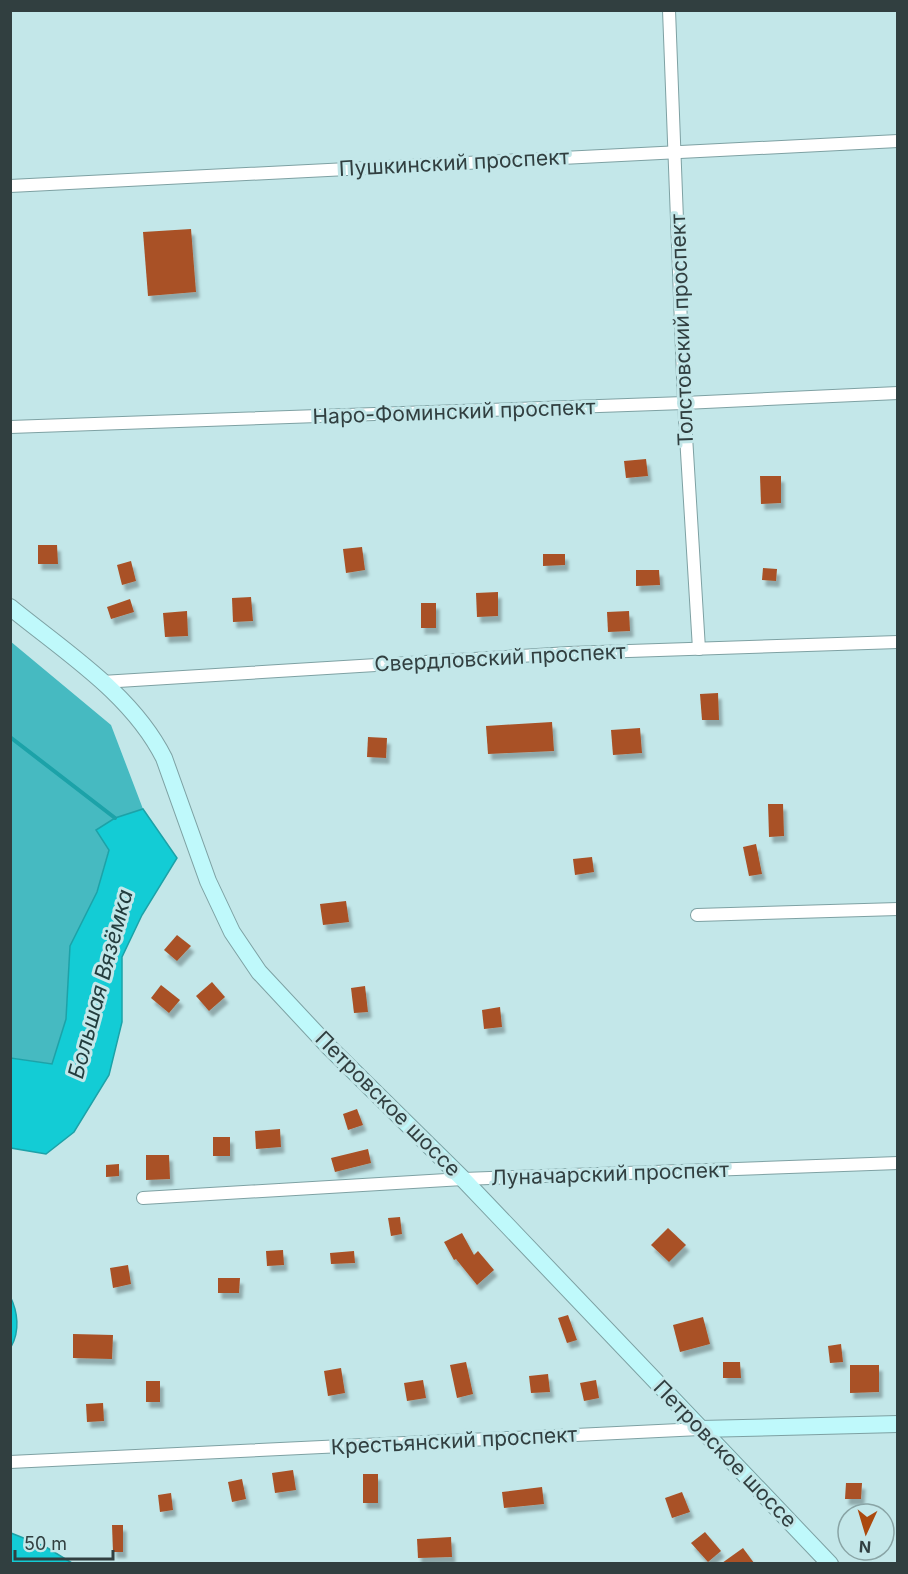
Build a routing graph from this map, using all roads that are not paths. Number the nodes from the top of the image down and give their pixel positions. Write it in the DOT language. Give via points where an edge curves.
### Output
graph roads {
  1 [pos="669,10"];
  2 [pos="897,141"];
  3 [pos="675,152"];
  4 [pos="10,186"];
  5 [pos="897,393"];
  6 [pos="684,403"];
  7 [pos="10,427"];
  8 [pos="10,607"];
  9 [pos="897,642"];
  10 [pos="699,649"];
  11 [pos="102,682"];
  12 [pos="897,909"];
  13 [pos="697,915"];
  14 [pos="897,1163"];
  15 [pos="463,1179"];
  16 [pos="143,1198"];
  17 [pos="897,1424"];
  18 [pos="700,1429"];
  19 [pos="10,1462"];
  20 [pos="830,1563"];
  1 -- 3 [label="street, Толстовский проспект"];
  2 -- 3 [label="street, Пушкинский проспект"];
  3 -- 4 [label="street, Пушкинский проспект"];
  3 -- 6 [label="street, Толстовский проспект"];
  5 -- 6 [label="street, Наро-Фоминский проспект"];
  6 -- 7 [label="street, Наро-Фоминский проспект"];
  6 -- 10 [label="street, Толстовский проспект"];
  8 -- 11 [label="street, Петровское шоссе"];
  9 -- 10 [label="street, Свердловский проспект"];
  10 -- 11 [label="street, Свердловский проспект" via="569,653"];
  11 -- 15 [label="street, Петровское шоссе" via="127,705 157,743 208,881 232,932 259,972"];
  12 -- 13 [label="street"];
  14 -- 15 [label="street, Луначарский проспект"];
  15 -- 16 [label="street, Луначарский проспект"];
  15 -- 18 [label="street, Петровское шоссе"];
  17 -- 18 [label="street, Крестьянский проспект"];
  18 -- 19 [label="street, Крестьянский проспект"];
  18 -- 20 [label="street, Петровское шоссе"];
}
